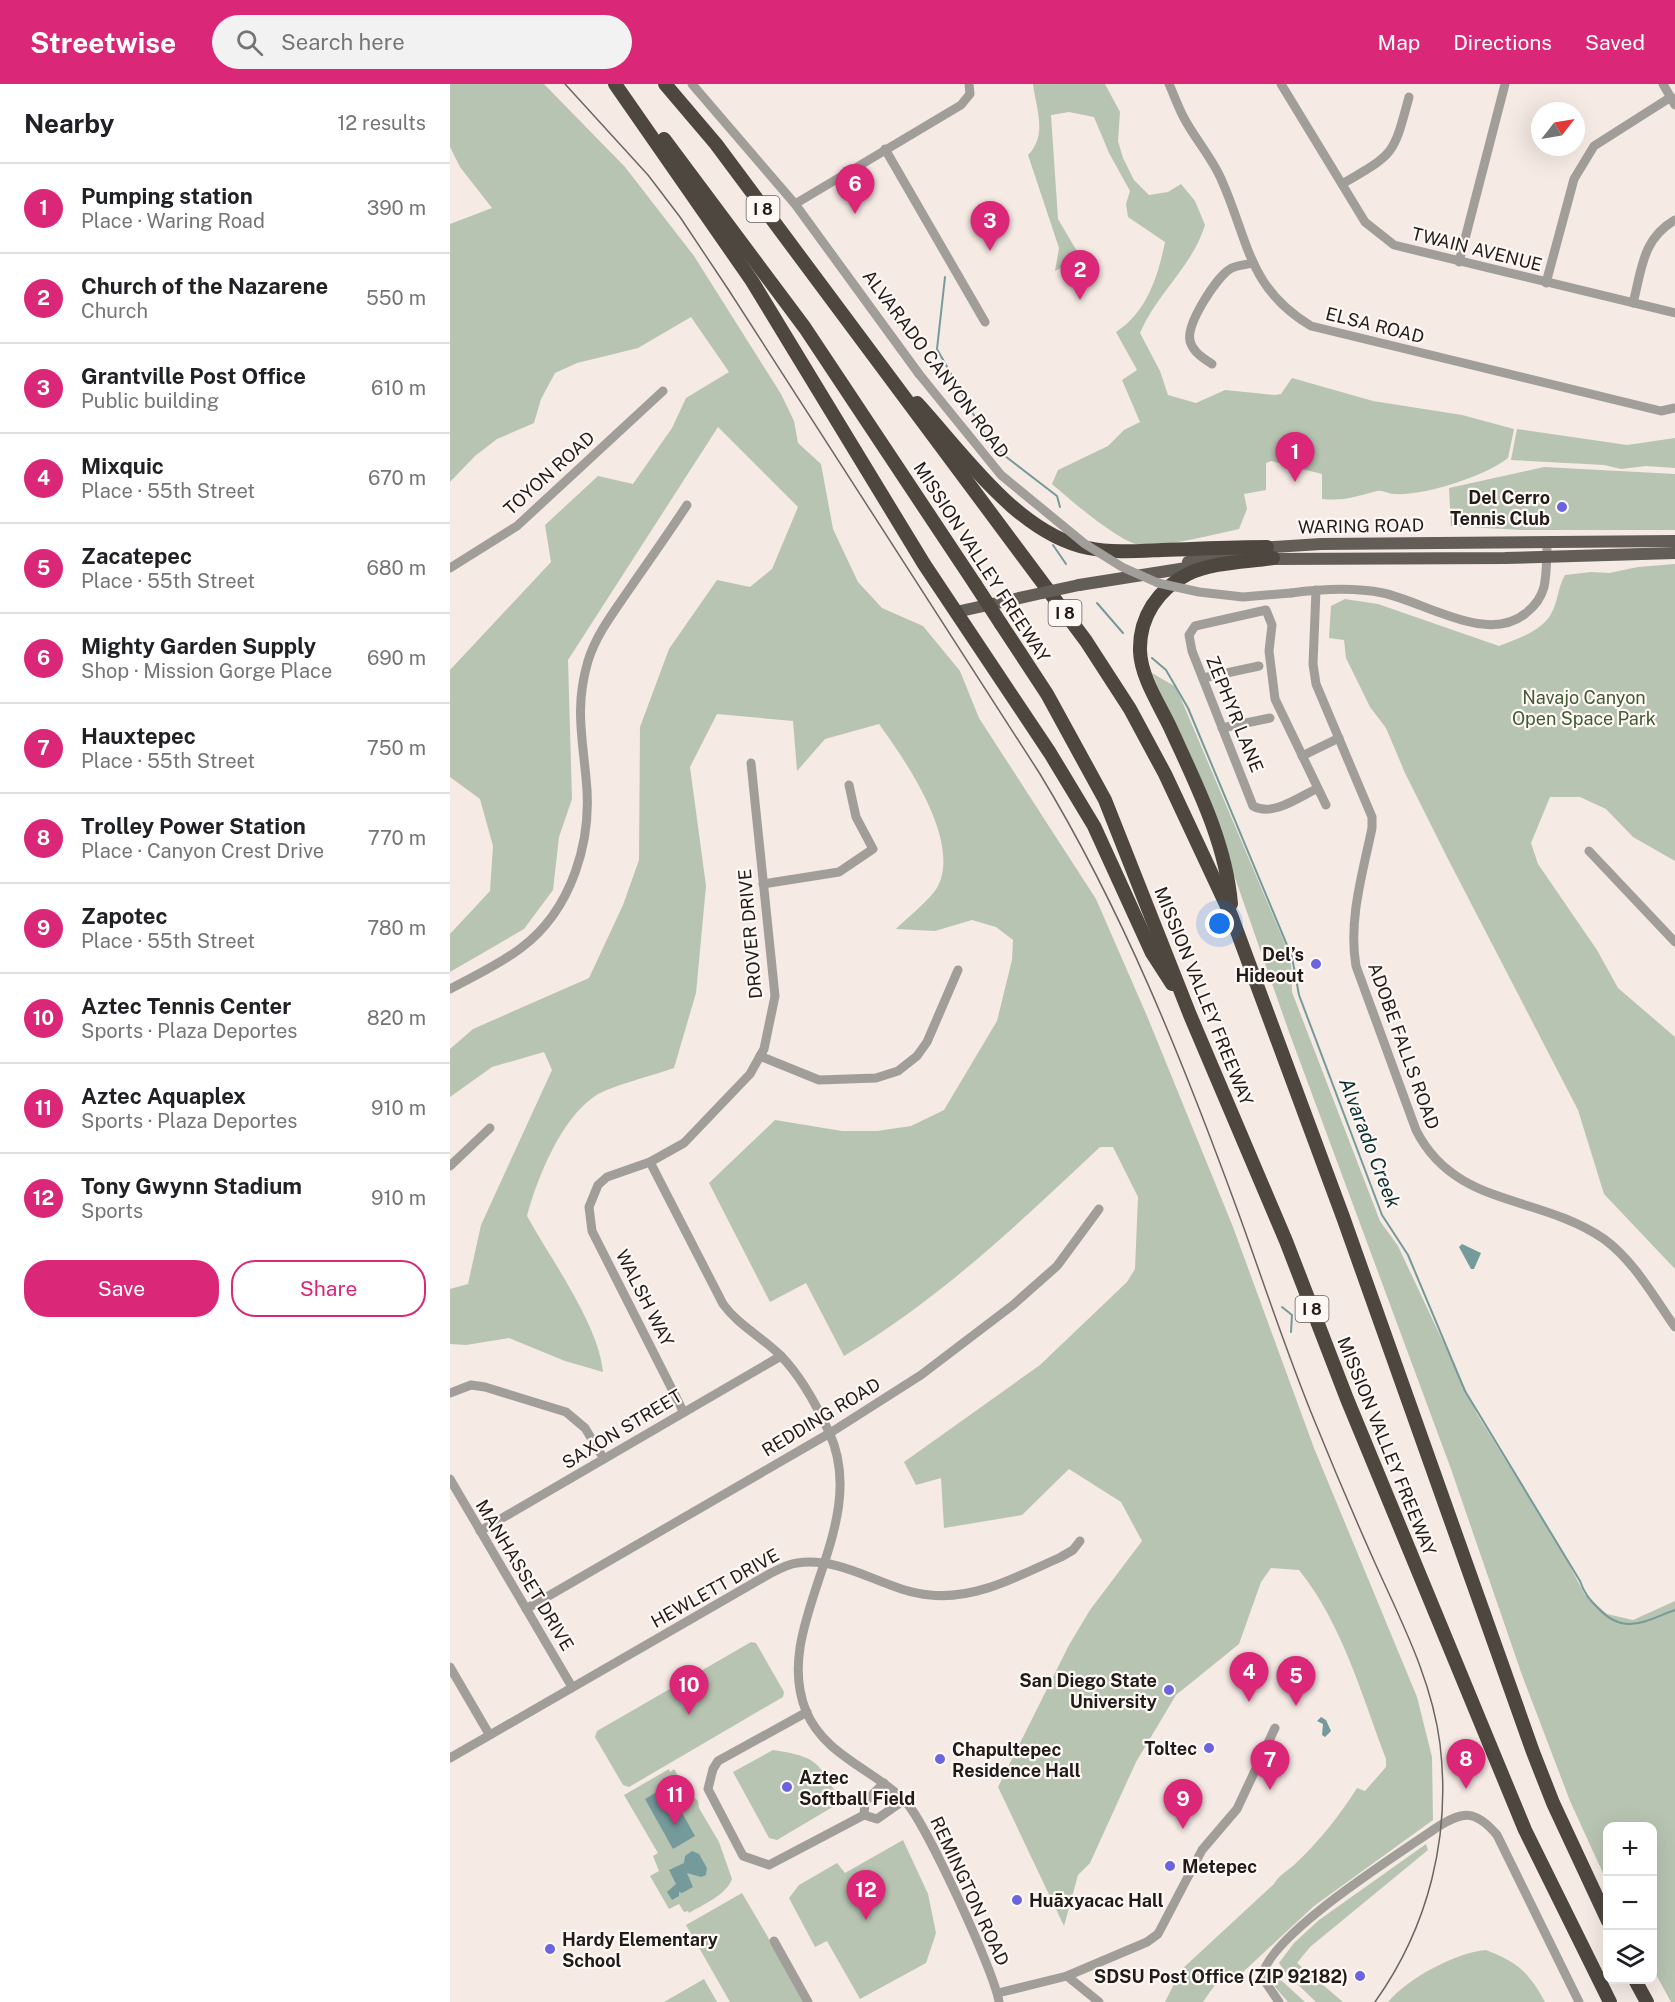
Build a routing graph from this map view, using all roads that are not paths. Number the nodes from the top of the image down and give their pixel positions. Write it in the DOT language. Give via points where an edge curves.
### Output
graph roads {
  1 [pos="617,84"];
  2 [pos="665,84"];
  3 [pos="692,84"];
  4 [pos="969,84"];
  5 [pos="1169,84"];
  6 [pos="1281,84"];
  7 [pos="1505,84"];
  8 [pos="1663,84"];
  9 [pos="1409,97"];
  10 [pos="1673,101"];
  11 [pos="885,149"];
  12 [pos="1342,184"];
  13 [pos="795,204"];
  14 [pos="1675,220"];
  15 [pos="1459,262"];
  16 [pos="1253,263"];
  17 [pos="1546,283"];
  18 [pos="1633,303"];
  19 [pos="1675,313"];
  20 [pos="985,322"];
  21 [pos="856,337"];
  22 [pos="1212,364"];
  23 [pos="663,391"];
  24 [pos="1675,408"];
  25 [pos="687,505"];
  26 [pos="1547,541"];
  27 [pos="1675,541"];
  28 [pos="1270,552"];
  29 [pos="1675,553"];
  30 [pos="1546,555"];
  31 [pos="450,568"];
  32 [pos="1316,590"];
  33 [pos="956,612"];
  34 [pos="1259,666"];
  35 [pos="1203,678"];
  36 [pos="1270,718"];
  37 [pos="1222,728"];
  38 [pos="1339,738"];
  39 [pos="1302,756"];
  40 [pos="751,763"];
  41 [pos="849,785"];
  42 [pos="1318,788"];
  43 [pos="1326,805"];
  44 [pos="1589,851"];
  45 [pos="763,884"];
  46 [pos="1232,915"];
  47 [pos="1675,942"];
  48 [pos="958,970"];
  49 [pos="450,989"];
  50 [pos="1190,1015"];
  51 [pos="760,1056"];
  52 [pos="490,1128"];
  53 [pos="650,1162"];
  54 [pos="450,1166"];
  55 [pos="591,1196"];
  56 [pos="1099,1209"];
  57 [pos="1675,1328"];
  58 [pos="781,1356"];
  59 [pos="450,1393"];
  60 [pos="683,1411"];
  61 [pos="830,1433"];
  62 [pos="604,1459"];
  63 [pos="450,1479"];
  64 [pos="480,1531"];
  65 [pos="1080,1541"];
  66 [pos="825,1562"];
  67 [pos="526,1609"];
  68 [pos="450,1667"];
  69 [pos="572,1687"];
  70 [pos="807,1712"];
  71 [pos="1275,1728"];
  72 [pos="489,1734"];
  73 [pos="450,1758"];
  74 [pos="884,1783"];
  75 [pos="904,1800"];
  76 [pos="864,1815"];
  77 [pos="1603,1910"];
  78 [pos="774,1941"];
  79 [pos="1067,1976"];
  80 [pos="1637,1984"];
  81 [pos="998,1998"];
  82 [pos="808,2002"];
  83 [pos="1099,2002"];
  84 [pos="1279,2002"];
  85 [pos="1579,2002"];
  86 [pos="1610,2002"];
  87 [pos="1647,2002"];
  1 -- 33 [label="highway" via="752,281"];
  1 -- 50 [label="highway, MISSION VALLEY FREEWAY / I 8, bridge" via="654,125 805,328 1047,694 1105,800"];
  2 -- 21 [label="highway, MISSION VALLEY FREEWAY / I 8" via="716,144"];
  3 -- 13 [label="street, ALVARADO CANYON ROAD"];
  4 -- 11 [label="street" via="969,94 961,105"];
  5 -- 16 [label="street, ELSA ROAD" via="1184,118 1222,179"];
  6 -- 12 [label="street, TWAIN AVENUE"];
  7 -- 15 [label="street"];
  8 -- 10 [label="street"];
  9 -- 12 [label="street" via="1396,144 1385,158"];
  10 -- 17 [label="street" via="1594,146 1574,178"];
  11 -- 13 [label="street"];
  11 -- 20 [label="street"];
  12 -- 15 [label="street, TWAIN AVENUE" via="1365,222 1394,245"];
  13 -- 32 [label="street, ALVARADO CANYON ROAD, bridge" via="919,374 1001,475 1085,544 1158,583 1199,592 1243,597"];
  14 -- 18 [label="street" via="1650,242"];
  15 -- 17 [label="street, TWAIN AVENUE"];
  16 -- 22 [label="street" via="1232,268 1220,277 1191,324 1190,340 1195,352"];
  16 -- 24 [label="street, ELSA ROAD" via="1275,299 1311,326 1661,411"];
  17 -- 18 [label="street, TWAIN AVENUE"];
  18 -- 19 [label="street, TWAIN AVENUE"];
  21 -- 28 [label="highway" via="1004,499 1027,520 1056,537 1088,548 1130,552"];
  21 -- 46 [label="highway, MISSION VALLEY FREEWAY / I 8" via="1092,651 1130,709"];
  23 -- 31 [label="street, TOYON ROAD" via="517,526"];
  25 -- 49 [label="street" via="602,630 588,661 580,710 588,794 585,834 568,891 550,920 522,947"];
  26 -- 27 [label="main road, WARING ROAD"];
  26 -- 28 [label="main road, WARING ROAD"];
  26 -- 30 [label="street"];
  28 -- 30 [label="main road, WARING ROAD" via="1505,558"];
  28 -- 33 [label="main road, WARING ROAD, bridge" via="1079,585"];
  28 -- 46 [label="highway" via="1190,573 1175,581 1149,609 1140,642 1144,670 1181,751 1228,872"];
  29 -- 30 [label="main road, WARING ROAD"];
  30 -- 32 [label="street" via="1543,589 1535,606 1518,620 1500,626 1480,625 1384,593"];
  32 -- 38 [label="street, ADOBE FALLS ROAD" via="1314,675"];
  33 -- 50 [label="highway" via="1094,826 1152,953"];
  34 -- 35 [label="street"];
  35 -- 37 [label="street, ZEPHYR LANE"];
  35 -- 39 [label="street, ZEPHYR LANE" via="1189,635 1195,626 1266,610 1272,625 1269,651 1275,699"];
  36 -- 37 [label="street"];
  37 -- 42 [label="street, ZEPHYR LANE" via="1253,806 1262,811 1273,810"];
  38 -- 39 [label="street"];
  38 -- 57 [label="street, ADOBE FALLS ROAD" via="1372,817 1356,902 1356,966 1425,1146 1458,1179 1561,1217 1606,1241 1628,1261"];
  39 -- 42 [label="street"];
  40 -- 45 [label="street, DROVER DRIVE"];
  41 -- 45 [label="street" via="856,817 873,849 839,872"];
  42 -- 43 [label="street"];
  44 -- 47 [label="street"];
  45 -- 51 [label="street, DROVER DRIVE" via="775,996"];
  46 -- 77 [label="highway, MISSION VALLEY FREEWAY / I 8" via="1533,1752"];
  48 -- 51 [label="street" via="927,1042 898,1071 876,1078 819,1080"];
  50 -- 86 [label="highway, MISSION VALLEY FREEWAY / I 8" via="1525,1830"];
  51 -- 53 [label="street, DROVER DRIVE" via="750,1074 696,1133"];
  52 -- 54 [label="street"];
  53 -- 55 [label="street, DROVER DRIVE" via="607,1177"];
  53 -- 58 [label="street, REMINGTON ROAD" via="723,1304"];
  55 -- 60 [label="street, WALSH WAY" via="592,1231"];
  56 -- 61 [label="street, REDDING ROAD" via="1057,1266 1013,1305 921,1375"];
  58 -- 60 [label="street, SAXON STREET"];
  58 -- 61 [label="street, REMINGTON ROAD"];
  59 -- 62 [label="street" via="471,1385 484,1387 566,1412 585,1428"];
  60 -- 62 [label="street, SAXON STREET"];
  61 -- 66 [label="street, REMINGTON ROAD" via="839,1493"];
  61 -- 67 [label="street, REDDING ROAD"];
  62 -- 64 [label="street, SAXON STREET"];
  63 -- 64 [label="street, MANHASSET DRIVE"];
  64 -- 67 [label="street, MANHASSET DRIVE"];
  65 -- 66 [label="street, HEWLETT DRIVE" via="1073,1551 1061,1557 985,1590 954,1596 904,1591"];
  66 -- 69 [label="street, HEWLETT DRIVE" via="796,1563 771,1573"];
  66 -- 70 [label="street, REMINGTON ROAD" via="797,1669"];
  67 -- 69 [label="street, MANHASSET DRIVE"];
  68 -- 72 [label="street"];
  69 -- 72 [label="street, HEWLETT DRIVE"];
  70 -- 74 [label="street, REMINGTON ROAD" via="813,1726 835,1750"];
  70 -- 76 [label="street" via="718,1761 712,1769 708,1789 743,1856 769,1865"];
  71 -- 79 [label="street" via="1237,1809 1202,1850 1162,1929 1147,1942"];
  72 -- 73 [label="street, HEWLETT DRIVE"];
  74 -- 75 [label="street, REMINGTON ROAD"];
  74 -- 76 [label="street" via="864,1802"];
  75 -- 76 [label="street" via="877,1819"];
  75 -- 81 [label="street, REMINGTON ROAD" via="921,1824"];
  78 -- 82 [label="street"];
  79 -- 81 [label="street"];
  79 -- 83 [label="street"];
  80 -- 87 [label="highway"];
  84 -- 85 [label="street" via="1262,1977 1263,1966 1288,1940 1318,1911 1436,1828 1469,1815 1487,1824 1497,1835"];
}
